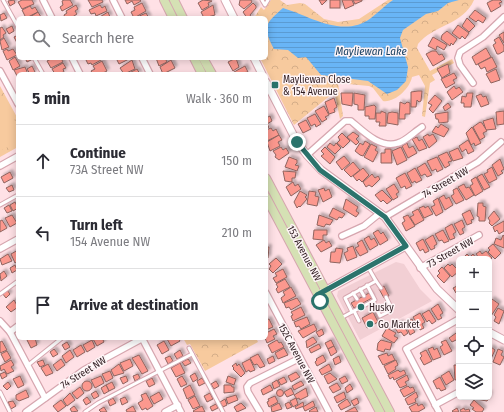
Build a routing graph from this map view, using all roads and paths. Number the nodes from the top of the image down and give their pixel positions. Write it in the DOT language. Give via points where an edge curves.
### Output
graph roads {
  1 [pos="4,0"];
  2 [pos="43,0"];
  3 [pos="113,0"];
  4 [pos="164,0"];
  5 [pos="174,0"];
  6 [pos="225,0"];
  7 [pos="262,0"];
  8 [pos="268,0"];
  9 [pos="51,16"];
  10 [pos="121,16"];
  11 [pos="172,16"];
  12 [pos="182,16"];
  13 [pos="233,16"];
  14 [pos="504,17"];
  15 [pos="16,23"];
  16 [pos="35,60"];
  17 [pos="73,60"];
  18 [pos="143,60"];
  19 [pos="195,60"];
  20 [pos="204,60"];
  21 [pos="255,60"];
  22 [pos="0,71"];
  23 [pos="42,72"];
  24 [pos="79,72"];
  25 [pos="149,72"];
  26 [pos="201,72"];
  27 [pos="211,72"];
  28 [pos="261,72"];
  29 [pos="473,83"];
  30 [pos="268,86"];
  31 [pos="16,100"];
  32 [pos="422,127"];
  33 [pos="501,142"];
  34 [pos="307,155"];
  35 [pos="16,157"];
  36 [pos="0,166"];
  37 [pos="268,182"];
  38 [pos="16,196"];
  39 [pos="268,201"];
  40 [pos="0,205"];
  41 [pos="383,215"];
  42 [pos="342,236"];
  43 [pos="479,236"];
  44 [pos="16,240"];
  45 [pos="406,246"];
  46 [pos="0,249"];
  47 [pos="368,267"];
  48 [pos="420,268"];
  49 [pos="376,281"];
  50 [pos="16,282"];
  51 [pos="367,285"];
  52 [pos="381,288"];
  53 [pos="360,289"];
  54 [pos="325,291"];
  55 [pos="353,293"];
  56 [pos="0,294"];
  57 [pos="317,295"];
  58 [pos="364,296"];
  59 [pos="268,297"];
  60 [pos="386,297"];
  61 [pos="357,300"];
  62 [pos="373,302"];
  63 [pos="456,307"];
  64 [pos="353,312"];
  65 [pos="340,318"];
  66 [pos="0,321"];
  67 [pos="359,321"];
  68 [pos="456,321"];
  69 [pos="16,328"];
  70 [pos="10,332"];
  71 [pos="492,334"];
  72 [pos="60,340"];
  73 [pos="139,340"];
  74 [pos="144,340"];
  75 [pos="504,340"];
  76 [pos="189,348"];
  77 [pos="192,354"];
  78 [pos="300,358"];
  79 [pos="27,366"];
  80 [pos="160,371"];
  81 [pos="0,392"];
  82 [pos="456,394"];
  83 [pos="44,398"];
  84 [pos="178,405"];
  85 [pos="435,405"];
  86 [pos="10,412"];
  87 [pos="26,412"];
  88 [pos="85,412"];
  89 [pos="165,412"];
  90 [pos="181,412"];
  91 [pos="223,412"];
  92 [pos="260,412"];
  93 [pos="329,412"];
  94 [pos="380,412"];
  95 [pos="390,412"];
  96 [pos="439,412"];
  1 -- 15 [label="lane"];
  2 -- 9 [label="street"];
  3 -- 10 [label="street"];
  4 -- 11 [label="main road"];
  5 -- 12 [label="main road"];
  6 -- 13 [label="street"];
  7 -- 8 [label="lane" via="265,5"];
  14 -- 29 [label="street" via="460,52 460,65"];
  16 -- 23 [label="lane"];
  17 -- 24 [label="street"];
  18 -- 25 [label="street"];
  19 -- 26 [label="main road"];
  20 -- 27 [label="main road"];
  21 -- 28 [label="street"];
  22 -- 31 [label="street"];
  30 -- 34 [label="street" via="297,142"];
  32 -- 34 [label="street" via="398,143 390,145 378,142 351,121 345,121"];
  33 -- 41 [label="street, 74 Street NW" via="478,162"];
  34 -- 41 [label="street" via="336,183"];
  35 -- 36 [label="street"];
  37 -- 54 [label="main road, 153 Avenue NW"];
  38 -- 40 [label="lane"];
  39 -- 57 [label="main road, 153 Avenue NW"];
  41 -- 42 [label="street, 74 Street NW"];
  41 -- 45 [label="street"];
  43 -- 48 [label="street, 73 Street NW"];
  44 -- 46 [label="street"];
  45 -- 47 [label="street"];
  45 -- 48 [label="street"];
  47 -- 49 [label="lane"];
  47 -- 54 [label="street"];
  48 -- 63 [label="street" via="436,289"];
  49 -- 51 [label="lane"];
  49 -- 52 [label="lane"];
  50 -- 56 [label="lane"];
  51 -- 53 [label="lane"];
  51 -- 62 [label="lane" via="375,300"];
  53 -- 55 [label="lane"];
  53 -- 58 [label="lane"];
  54 -- 57 [label="street"];
  54 -- 65 [label="main road, 153 Avenue NW"];
  55 -- 61 [label="lane"];
  55 -- 64 [label="lane" via="345,298"];
  57 -- 94 [label="main road, 153 Avenue NW"];
  59 -- 78 [label="street, 152C Avenue NW"];
  60 -- 62 [label="lane" via="391,307 390,311 380,316"];
  62 -- 64 [label="lane" via="367,302"];
  64 -- 65 [label="lane"];
  64 -- 67 [label="lane"];
  65 -- 95 [label="main road, 153 Avenue NW"];
  66 -- 70 [label="street"];
  68 -- 85 [label="street" via="406,350"];
  69 -- 70 [label="street"];
  70 -- 79 [label="street"];
  71 -- 75 [label="street"];
  72 -- 79 [label="lane"];
  73 -- 83 [label="street, 74 Street NW" via="84,370"];
  74 -- 80 [label="street"];
  76 -- 77 [label="lane"];
  77 -- 80 [label="lane"];
  77 -- 91 [label="lane"];
  78 -- 92 [label="street" via="250,383 247,387"];
  78 -- 93 [label="street, 152C Avenue NW"];
  79 -- 83 [label="street"];
  80 -- 84 [label="street"];
  80 -- 88 [label="lane"];
  81 -- 86 [label="lane"];
  82 -- 85 [label="street"];
  83 -- 87 [label="street, 74 Street NW"];
  84 -- 89 [label="street"];
  84 -- 90 [label="street"];
  85 -- 96 [label="street"];
}
